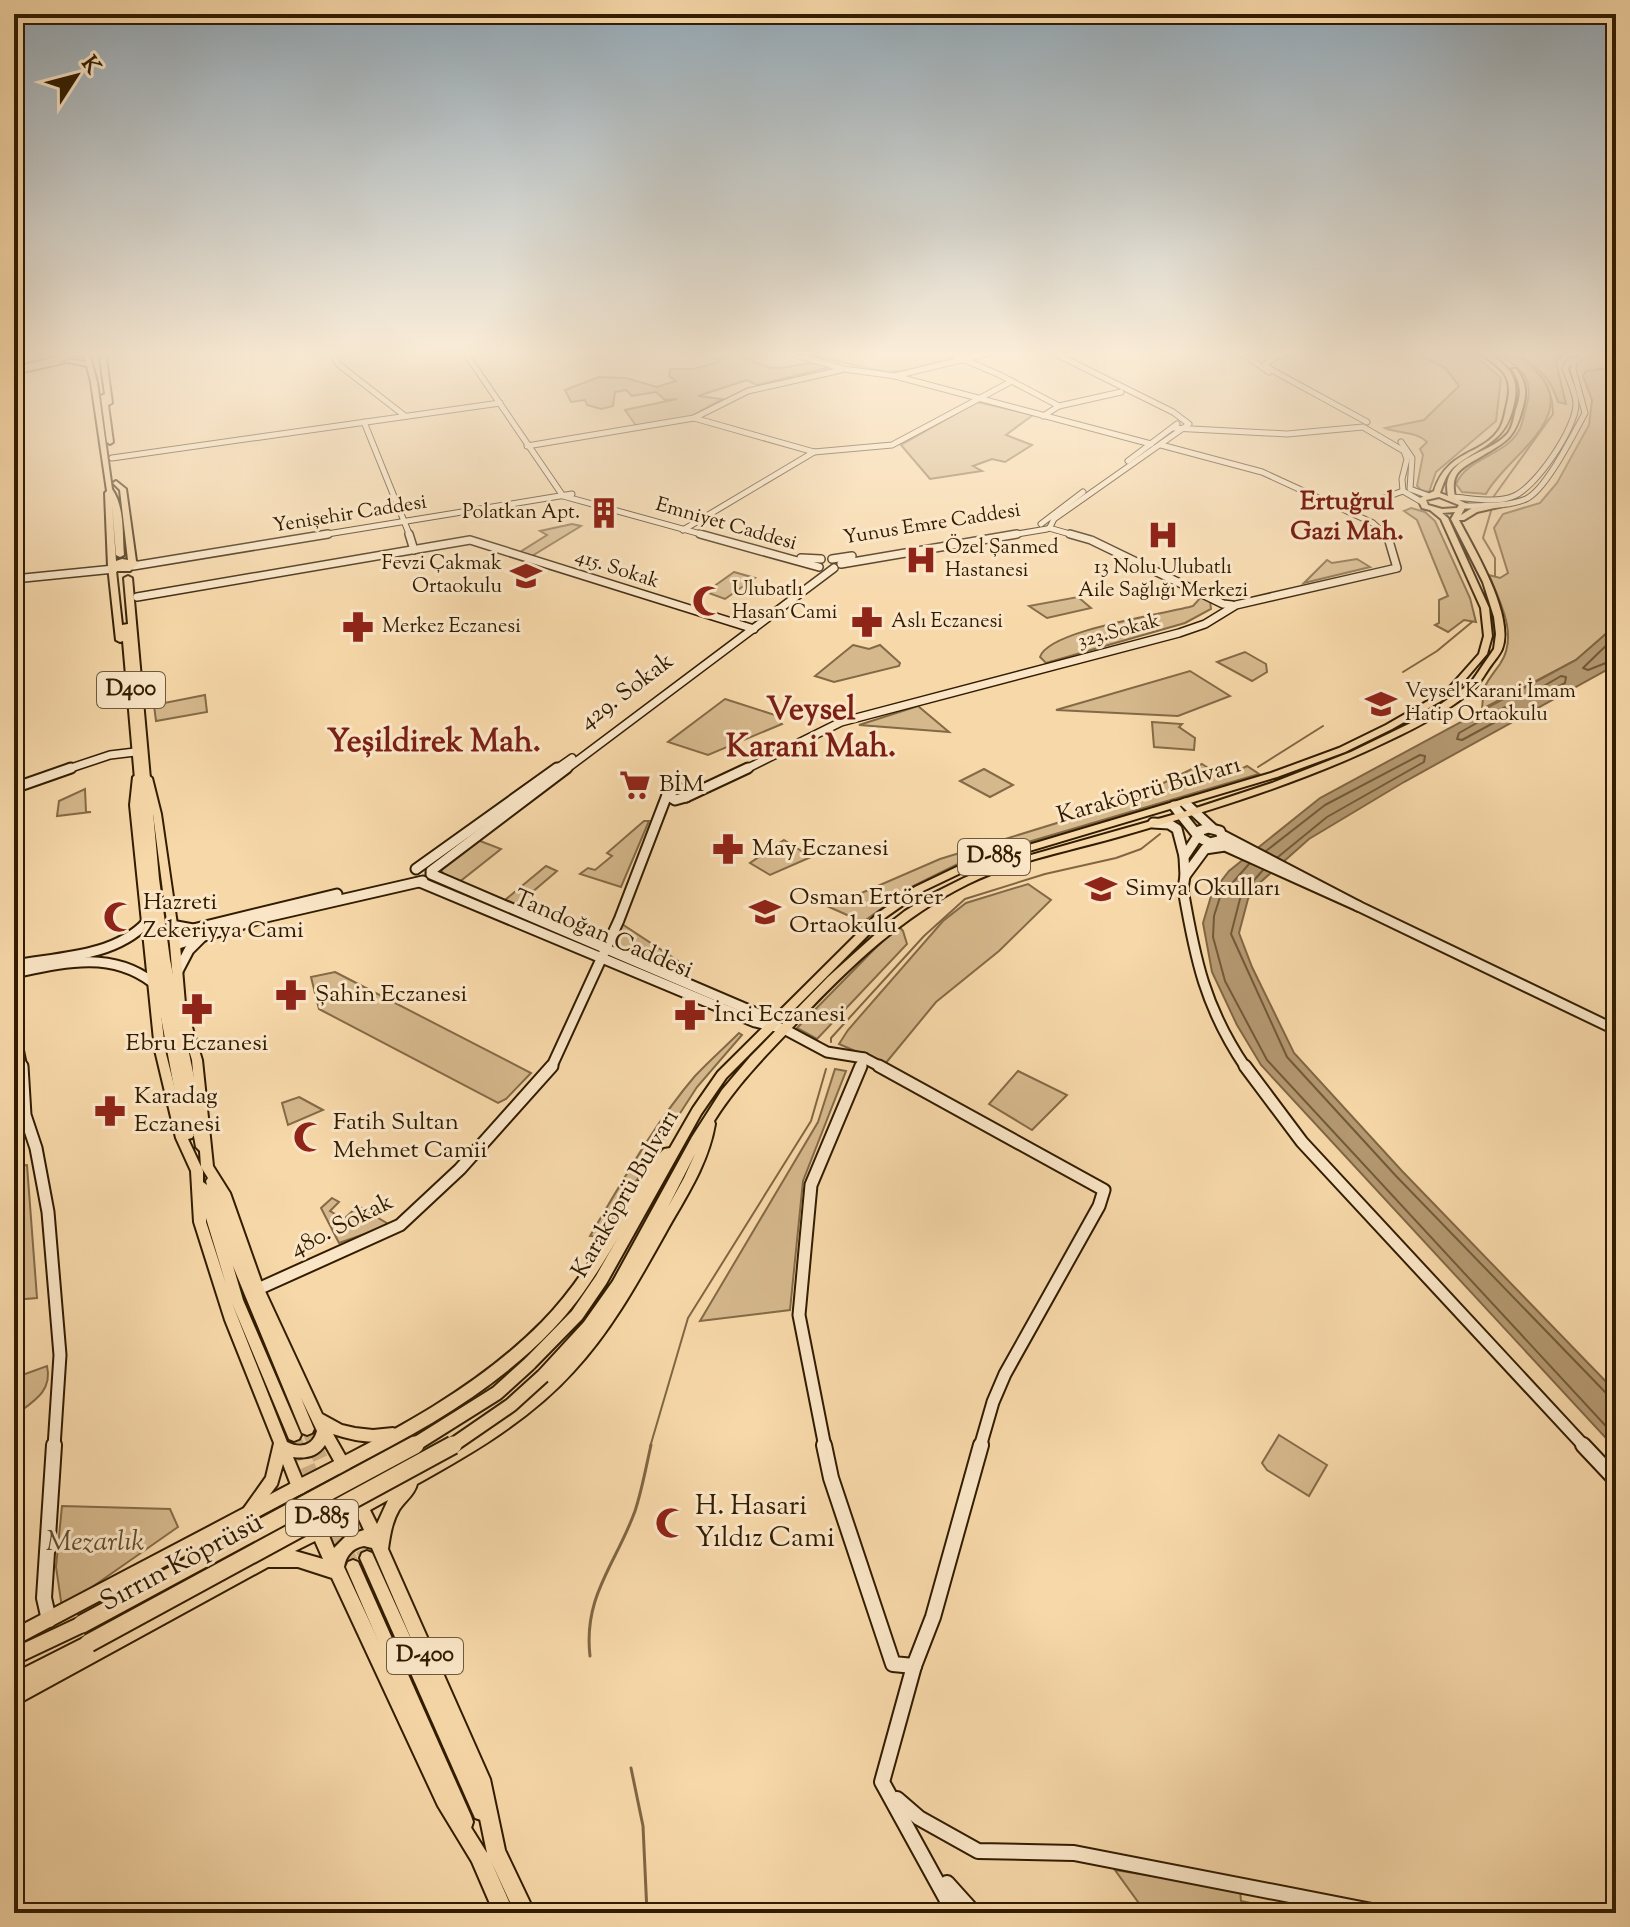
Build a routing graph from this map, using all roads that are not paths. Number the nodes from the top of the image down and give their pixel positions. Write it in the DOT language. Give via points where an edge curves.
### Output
graph roads {
  1 [pos="106,441"];
  2 [pos="108,441"];
  3 [pos="232,441"];
  4 [pos="370,441"];
  5 [pos="526,441"];
  6 [pos="527,441"];
  7 [pos="560,441"];
  8 [pos="775,441"];
  9 [pos="900,441"];
  10 [pos="1139,441"];
  11 [pos="1155,441"];
  12 [pos="1166,441"];
  13 [pos="1389,441"];
  14 [pos="1393,441"];
  15 [pos="1488,441"];
  16 [pos="1497,441"];
  17 [pos="1557,441"];
  18 [pos="1570,441"];
  19 [pos="1151,444"];
  20 [pos="1161,445"];
  21 [pos="530,446"];
  22 [pos="814,452"];
  23 [pos="112,458"];
  24 [pos="113,486"];
  25 [pos="1403,491"];
  26 [pos="566,494"];
  27 [pos="1452,497"];
  28 [pos="1426,502"];
  29 [pos="1508,504"];
  30 [pos="1462,508"];
  31 [pos="1348,511"];
  32 [pos="406,521"];
  33 [pos="1458,526"];
  34 [pos="1045,527"];
  35 [pos="686,528"];
  36 [pos="414,550"];
  37 [pos="832,559"];
  38 [pos="820,563"];
  39 [pos="123,565"];
  40 [pos="838,566"];
  41 [pos="14,577"];
  42 [pos="137,597"];
  43 [pos="1236,605"];
  44 [pos="754,629"];
  45 [pos="706,657"];
  46 [pos="133,661"];
  47 [pos="135,752"];
  48 [pos="142,772"];
  49 [pos="14,788"];
  50 [pos="683,795"];
  51 [pos="1183,808"];
  52 [pos="659,815"];
  53 [pos="1150,823"];
  54 [pos="1212,828"];
  55 [pos="1198,836"];
  56 [pos="1224,836"];
  57 [pos="1214,843"];
  58 [pos="1246,852"];
  59 [pos="1184,857"];
  60 [pos="431,873"];
  61 [pos="1185,876"];
  62 [pos="415,877"];
  63 [pos="146,923"];
  64 [pos="171,925"];
  65 [pos="207,933"];
  66 [pos="147,939"];
  67 [pos="175,945"];
  68 [pos="113,946"];
  69 [pos="603,954"];
  70 [pos="14,965"];
  71 [pos="178,971"];
  72 [pos="14,973"];
  73 [pos="152,982"];
  74 [pos="770,1024"];
  75 [pos="14,1028"];
  76 [pos="784,1029"];
  77 [pos="1616,1030"];
  78 [pos="864,1058"];
  79 [pos="187,1098"];
  80 [pos="710,1116"];
  81 [pos="681,1139"];
  82 [pos="202,1169"];
  83 [pos="258,1289"];
  84 [pos="529,1364"];
  85 [pos="543,1376"];
  86 [pos="316,1417"];
  87 [pos="410,1429"];
  88 [pos="324,1430"];
  89 [pos="301,1432"];
  90 [pos="280,1445"];
  91 [pos="343,1464"];
  92 [pos="423,1475"];
  93 [pos="1616,1480"];
  94 [pos="299,1488"];
  95 [pos="362,1506"];
  96 [pos="230,1525"];
  97 [pos="318,1530"];
  98 [pos="362,1558"];
  99 [pos="262,1562"];
  100 [pos="49,1620"];
  101 [pos="14,1638"];
  102 [pos="14,1657"];
  103 [pos="914,1666"];
  104 [pos="14,1682"];
  105 [pos="14,1697"];
  106 [pos="891,1794"];
  107 [pos="488,1853"];
  108 [pos="945,1887"];
  109 [pos="504,1913"];
  110 [pos="525,1913"];
  111 [pos="954,1913"];
  112 [pos="974,1913"];
  113 [pos="1382,1913"];
  1 -- 24 [label="highway"];
  2 -- 23 [label="highway"];
  3 -- 23 [label="main road"];
  4 -- 32 [label="main road"];
  5 -- 21 [label="main road"];
  6 -- 21 [label="main road"];
  7 -- 21 [label="main road"];
  8 -- 22 [label="main road"];
  9 -- 22 [label="main road"];
  10 -- 19 [label="main road"];
  11 -- 19 [label="main road, Yunus Emre Caddesi"];
  12 -- 20 [label="main road, Yunus Emre Caddesi"];
  13 -- 25 [label="main road" via="1407,459"];
  14 -- 28 [label="main road" via="1411,451 1415,462 1410,489"];
  15 -- 28 [label="highway" via="1457,460"];
  16 -- 27 [label="highway" via="1454,475 1449,485"];
  17 -- 27 [label="main road" via="1519,494 1501,499"];
  18 -- 29 [label="main road" via="1534,493"];
  19 -- 34 [label="main road, Yunus Emre Caddesi"];
  20 -- 31 [label="main road, 323.Sokak" via="1262,472"];
  20 -- 34 [label="main road, Yunus Emre Caddesi"];
  21 -- 26 [label="main road"];
  22 -- 35 [label="main road"];
  23 -- 24 [label="highway"];
  24 -- 39 [label="highway"];
  24 -- 39 [label="highway" via="123,489"];
  25 -- 28 [label="main road"];
  25 -- 31 [label="main road"];
  26 -- 32 [label="main road, Yenişehir Caddesi"];
  26 -- 35 [label="main road, Emniyet Caddesi"];
  27 -- 28 [label="highway"];
  27 -- 30 [label="highway"];
  28 -- 30 [label="highway" via="1449,512"];
  28 -- 51 [label="highway, Karaköprü Bulvarı / D-885" via="1444,518 1485,608 1488,636 1474,666 1436,702 1342,750"];
  29 -- 30 [label="main road"];
  29 -- 33 [label="highway" via="1467,513"];
  30 -- 33 [label="highway" via="1455,519"];
  31 -- 43 [label="main road, 323.Sokak" via="1386,532 1397,568"];
  32 -- 36 [label="main road"];
  32 -- 39 [label="main road, Yenişehir Caddesi"];
  33 -- 51 [label="highway, Karaköprü Bulvarı / D-885" via="1500,622 1498,652 1474,684 1448,707 1360,751 1304,774"];
  34 -- 37 [label="main road, Yunus Emre Caddesi"];
  34 -- 40 [label="main road, Yunus Emre Caddesi"];
  34 -- 43 [label="main road" via="1091,540 1223,604"];
  35 -- 38 [label="main road, Emniyet Caddesi"];
  36 -- 42 [label="main road"];
  36 -- 44 [label="main road, 415. Sokak" via="470,540"];
  37 -- 38 [label="main road, Yunus Emre Caddesi"];
  37 -- 40 [label="main road"];
  38 -- 40 [label="main road"];
  39 -- 41 [label="main road, Yenişehir Caddesi" via="38,579"];
  39 -- 42 [label="highway"];
  39 -- 46 [label="highway, D400"];
  40 -- 44 [label="main road, Yunus Emre Caddesi"];
  42 -- 46 [label="highway"];
  43 -- 50 [label="main road, 323.Sokak" via="1179,633 841,722"];
  44 -- 60 [label="main road, Yunus Emre Caddesi"];
  45 -- 62 [label="main road, 429. Sokak"];
  46 -- 47 [label="highway, D400"];
  46 -- 48 [label="highway, D400"];
  47 -- 48 [label="highway, D400"];
  47 -- 49 [label="main road" via="110,755"];
  48 -- 63 [label="main road" via="134,805"];
  48 -- 64 [label="main road" via="157,814"];
  48 -- 79 [label="highway, D400" via="156,963"];
  50 -- 52 [label="main road, 323.Sokak"];
  50 -- 52 [label="main road, 480. Sokak" via="667,795"];
  51 -- 53 [label="highway, Karaköprü Bulvarı / D-885"];
  51 -- 54 [label="main road"];
  51 -- 55 [label="main road"];
  51 -- 74 [label="highway, Karaköprü Bulvarı / D-885" via="992,858 933,881 862,933"];
  52 -- 69 [label="main road, 480. Sokak"];
  53 -- 59 [label="main road" via="1177,829"];
  53 -- 76 [label="highway, Karaköprü Bulvarı / D-885" via="944,889 875,939"];
  54 -- 55 [label="main road"];
  54 -- 56 [label="main road"];
  55 -- 57 [label="main road"];
  55 -- 59 [label="main road"];
  56 -- 57 [label="main road"];
  56 -- 58 [label="main road"];
  57 -- 58 [label="main road"];
  57 -- 61 [label="main road" via="1201,849"];
  58 -- 77 [label="main road"];
  59 -- 61 [label="main road"];
  60 -- 62 [label="main road, Tandoğan Caddesi"];
  60 -- 69 [label="main road, Tandoğan Caddesi"];
  61 -- 93 [label="main road" via="1198,972 1235,1055 1264,1096"];
  62 -- 64 [label="main road" via="193,929"];
  62 -- 65 [label="main road"];
  62 -- 69 [label="main road, Tandoğan Caddesi"];
  63 -- 66 [label="main road"];
  63 -- 68 [label="main road" via="132,938"];
  64 -- 67 [label="main road"];
  65 -- 67 [label="main road"];
  65 -- 71 [label="main road"];
  66 -- 68 [label="main road"];
  66 -- 73 [label="main road"];
  67 -- 71 [label="main road"];
  68 -- 70 [label="main road"];
  69 -- 74 [label="main road, Tandoğan Caddesi" via="733,1014"];
  69 -- 83 [label="main road, 480. Sokak" via="550,1071 460,1169 400,1225"];
  71 -- 82 [label="main road" via="180,1004 197,1060"];
  72 -- 73 [label="main road" via="95,961 135,969"];
  73 -- 82 [label="main road" via="160,1050 182,1138"];
  74 -- 76 [label="main road, Tandoğan Caddesi"];
  74 -- 81 [label="highway, Karaköprü Bulvarı / D-885" via="722,1075"];
  75 -- 100 [label="main road" via="25,1115 48,1212 60,1355 44,1598"];
  76 -- 78 [label="main road, Tandoğan Caddesi" via="827,1052"];
  76 -- 80 [label="highway, Karaköprü Bulvarı / D-885"];
  78 -- 103 [label="main road" via="811,1185 799,1315 846,1532 893,1664"];
  78 -- 103 [label="main road, Tandoğan Caddesi" via="1104,1190 993,1402 933,1617"];
  79 -- 82 [label="main road"];
  80 -- 85 [label="highway, Karaköprü Bulvarı / D-885" via="617,1287"];
  80 -- 92 [label="highway" via="707,1140 681,1195 603,1329 527,1407"];
  81 -- 84 [label="highway, Karaköprü Bulvarı / D-885" via="601,1280 577,1315"];
  81 -- 87 [label="highway" via="655,1165 595,1264 540,1333 464,1396"];
  82 -- 83 [label="main road" via="224,1193"];
  82 -- 89 [label="main road" via="237,1300"];
  82 -- 90 [label="main road" via="200,1222"];
  83 -- 86 [label="main road"];
  84 -- 102 [label="highway, Sırrın Köprüsü / D-885, bridge" via="497,1393 431,1436"];
  85 -- 104 [label="highway, Sırrın Köprüsü / D-885, bridge" via="502,1412 437,1456"];
  86 -- 87 [label="main road" via="358,1436"];
  86 -- 88 [label="main road"];
  87 -- 91 [label="highway"];
  88 -- 90 [label="main road" via="311,1451 292,1452"];
  88 -- 91 [label="main road"];
  90 -- 94 [label="main road"];
  90 -- 96 [label="main road" via="272,1480 257,1503"];
  91 -- 94 [label="highway"];
  91 -- 95 [label="highway, D-400"];
  92 -- 95 [label="highway"];
  92 -- 98 [label="highway" via="401,1493"];
  94 -- 96 [label="highway"];
  94 -- 97 [label="highway"];
  95 -- 97 [label="highway"];
  95 -- 98 [label="highway, D-400"];
  96 -- 100 [label="highway"];
  97 -- 98 [label="highway"];
  97 -- 99 [label="highway"];
  98 -- 99 [label="highway"];
  98 -- 107 [label="highway, D-400" via="444,1800"];
  98 -- 107 [label="highway, D-400" via="481,1779"];
  99 -- 105 [label="highway"];
  100 -- 101 [label="highway"];
  103 -- 106 [label="main road" via="882,1782"];
  106 -- 108 [label="main road"];
  106 -- 113 [label="main road" via="919,1818 978,1851 1074,1853"];
  107 -- 109 [label="highway, D-400"];
  107 -- 110 [label="highway, D-400"];
  108 -- 111 [label="main road"];
  108 -- 112 [label="main road"];
}
